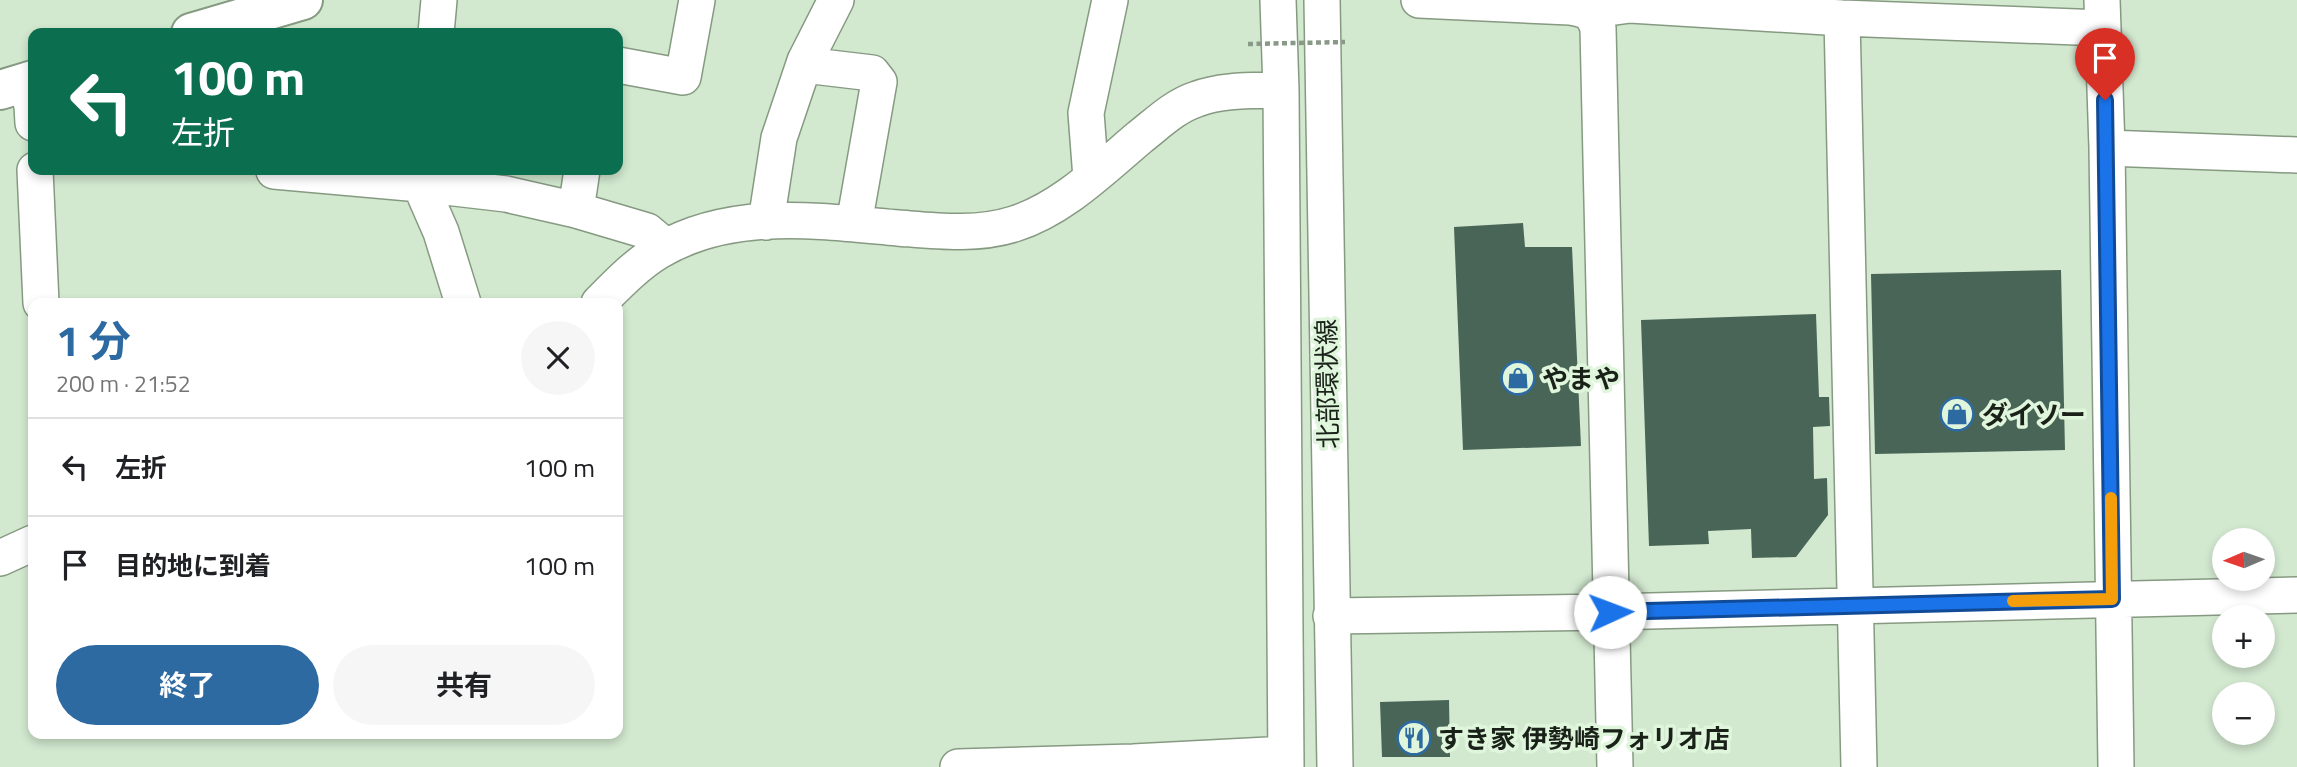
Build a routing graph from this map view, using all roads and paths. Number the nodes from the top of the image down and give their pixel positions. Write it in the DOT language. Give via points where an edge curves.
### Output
graph roads {
  1 [pos="303,0"];
  2 [pos="439,0"];
  3 [pos="697,0"];
  4 [pos="836,0"];
  5 [pos="1110,0"];
  6 [pos="1278,0"];
  7 [pos="1322,0"];
  8 [pos="1419,0"];
  9 [pos="2102,14"];
  10 [pos="1593,15"];
  11 [pos="1842,18"];
  12 [pos="208,28"];
  13 [pos="436,28"];
  14 [pos="1345,42"];
  15 [pos="1248,44"];
  16 [pos="805,61"];
  17 [pos="623,66"];
  18 [pos="1281,90"];
  19 [pos="2107,148"];
  20 [pos="2297,155"];
  21 [pos="35,175"];
  22 [pos="371,175"];
  23 [pos="581,175"];
  24 [pos="420,177"];
  25 [pos="1091,177"];
  26 [pos="576,210"];
  27 [pos="765,222"];
  28 [pos="854,224"];
  29 [pos="666,247"];
  30 [pos="41,298"];
  31 [pos="461,298"];
  32 [pos="604,298"];
  33 [pos="28,545"];
  34 [pos="0,558"];
  35 [pos="2297,595"];
  36 [pos="2112,599"];
  37 [pos="1856,604"];
  38 [pos="1610,612"];
  39 [pos="1331,616"];
  40 [pos="1286,760"];
  41 [pos="958,767"];
  42 [pos="1335,767"];
  43 [pos="1615,767"];
  44 [pos="1859,767"];
  45 [pos="2116,767"];
  1 -- 12 [label="main road"];
  2 -- 13 [label="street"];
  3 -- 17 [label="street" via="683,77"];
  4 -- 16 [label="street"];
  5 -- 25 [label="street" via="1086,113"];
  6 -- 18 [label="street, 北部環状線"];
  7 -- 39 [label="street, 北部環状線"];
  8 -- 10 [label="street" via="1570,7"];
  9 -- 11 [label="street"];
  9 -- 19 [label="street"];
  10 -- 11 [label="street" via="1630,5"];
  10 -- 38 [label="street" via="1598,37"];
  11 -- 37 [label="street"];
  14 -- 15 [label="path, bridge"];
  16 -- 27 [label="street" via="779,138"];
  16 -- 28 [label="street" via="872,74 879,82"];
  18 -- 25 [label="street" via="1217,94 1187,103"];
  18 -- 40 [label="street, 北部環状線"];
  19 -- 20 [label="street"];
  19 -- 36 [label="street"];
  21 -- 30 [label="street"];
  22 -- 24 [label="street"];
  23 -- 26 [label="street"];
  24 -- 26 [label="street"];
  24 -- 31 [label="street"];
  25 -- 28 [label="street" via="1037,215 991,229 942,232"];
  26 -- 29 [label="street" via="647,232"];
  27 -- 28 [label="street"];
  27 -- 29 [label="street" via="703,231"];
  29 -- 32 [label="street"];
  33 -- 34 [label="street"];
  35 -- 36 [label="street"];
  36 -- 37 [label="street"];
  36 -- 45 [label="street"];
  37 -- 38 [label="street"];
  37 -- 44 [label="street"];
  38 -- 39 [label="street"];
  38 -- 43 [label="street"];
  39 -- 42 [label="street, 北部環状線"];
  40 -- 41 [label="street"];
}
